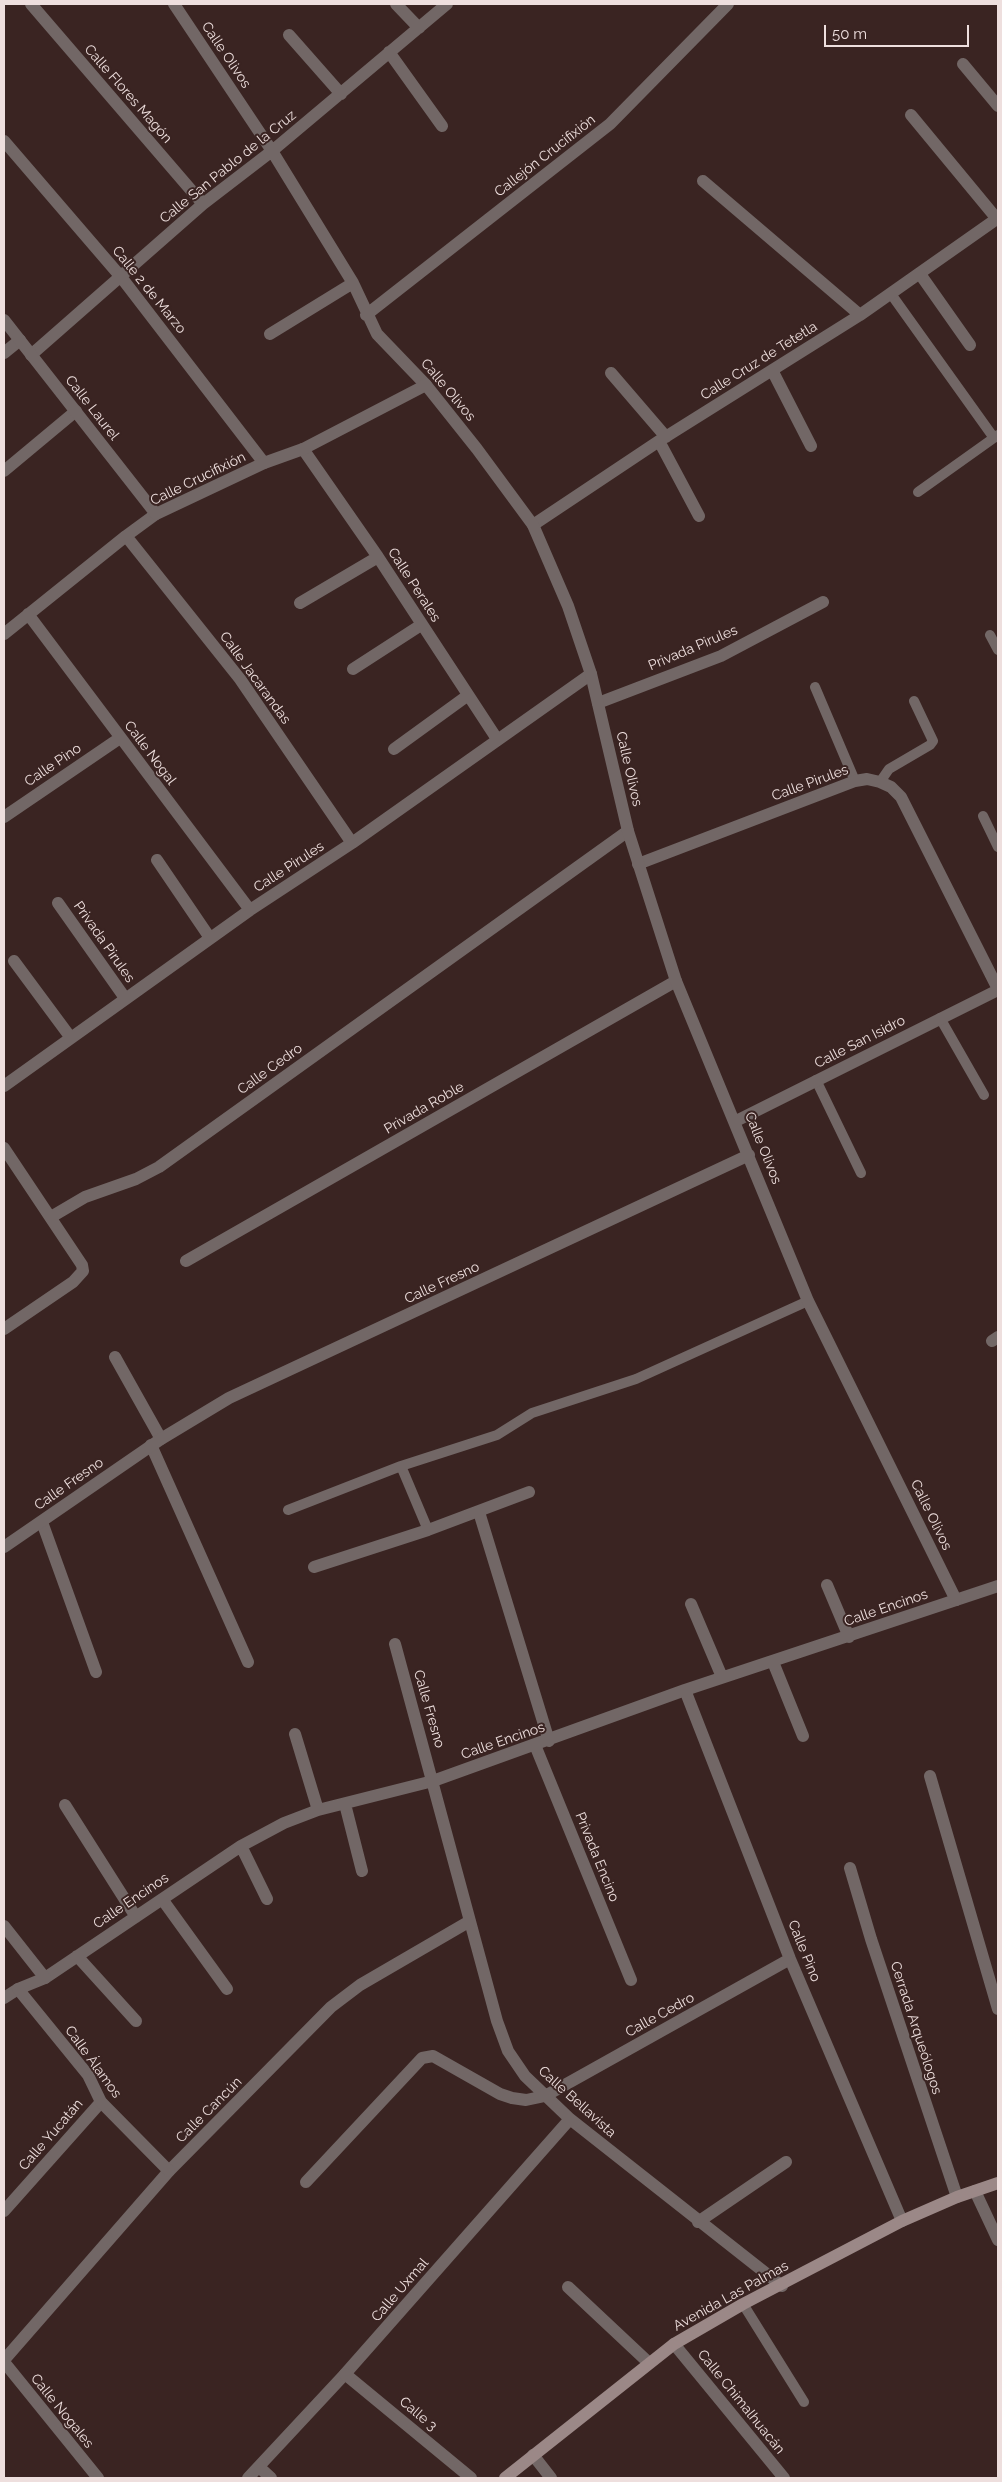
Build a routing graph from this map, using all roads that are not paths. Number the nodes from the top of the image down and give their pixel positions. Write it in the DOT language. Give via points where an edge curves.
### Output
graph roads {
  1 [pos="31,4"];
  2 [pos="174,4"];
  3 [pos="396,4"];
  4 [pos="447,4"];
  5 [pos="728,4"];
  6 [pos="419,28"];
  7 [pos="289,35"];
  8 [pos="389,52"];
  9 [pos="963,64"];
  10 [pos="341,94"];
  11 [pos="998,106"];
  12 [pos="911,115"];
  13 [pos="442,126"];
  14 [pos="4,141"];
  15 [pos="272,151"];
  16 [pos="703,181"];
  17 [pos="203,204"];
  18 [pos="998,219"];
  19 [pos="920,274"];
  20 [pos="121,277"];
  21 [pos="353,283"];
  22 [pos="891,294"];
  23 [pos="366,314"];
  24 [pos="860,315"];
  25 [pos="4,320"];
  26 [pos="270,334"];
  27 [pos="20,340"];
  28 [pos="970,345"];
  29 [pos="4,353"];
  30 [pos="30,355"];
  31 [pos="772,370"];
  32 [pos="612,373"];
  33 [pos="426,385"];
  34 [pos="76,411"];
  35 [pos="996,437"];
  36 [pos="662,439"];
  37 [pos="811,446"];
  38 [pos="303,449"];
  39 [pos="264,463"];
  40 [pos="4,471"];
  41 [pos="918,492"];
  42 [pos="156,514"];
  43 [pos="699,516"];
  44 [pos="532,525"];
  45 [pos="126,536"];
  46 [pos="378,557"];
  47 [pos="824,602"];
  48 [pos="300,603"];
  49 [pos="28,614"];
  50 [pos="422,625"];
  51 [pos="4,634"];
  52 [pos="990,635"];
  53 [pos="998,650"];
  54 [pos="353,669"];
  55 [pos="591,674"];
  56 [pos="814,687"];
  57 [pos="467,696"];
  58 [pos="914,701"];
  59 [pos="598,703"];
  60 [pos="120,738"];
  61 [pos="497,739"];
  62 [pos="394,749"];
  63 [pos="855,781"];
  64 [pos="880,782"];
  65 [pos="983,816"];
  66 [pos="4,817"];
  67 [pos="628,831"];
  68 [pos="352,843"];
  69 [pos="998,847"];
  70 [pos="157,860"];
  71 [pos="638,864"];
  72 [pos="58,903"];
  73 [pos="250,910"];
  74 [pos="210,938"];
  75 [pos="14,961"];
  76 [pos="676,981"];
  77 [pos="998,989"];
  78 [pos="125,998"];
  79 [pos="940,1018"];
  80 [pos="71,1038"];
  81 [pos="816,1080"];
  82 [pos="4,1086"];
  83 [pos="984,1095"];
  84 [pos="736,1121"];
  85 [pos="4,1148"];
  86 [pos="749,1155"];
  87 [pos="861,1173"];
  88 [pos="51,1217"];
  89 [pos="186,1261"];
  90 [pos="808,1301"];
  91 [pos="4,1329"];
  92 [pos="115,1357"];
  93 [pos="156,1442"];
  94 [pos="401,1466"];
  95 [pos="529,1492"];
  96 [pos="288,1510"];
  97 [pos="479,1512"];
  98 [pos="42,1522"];
  99 [pos="428,1530"];
  100 [pos="4,1547"];
  101 [pos="314,1567"];
  102 [pos="827,1586"];
  103 [pos="998,1586"];
  104 [pos="956,1600"];
  105 [pos="691,1604"];
  106 [pos="849,1637"];
  107 [pos="395,1644"];
  108 [pos="248,1662"];
  109 [pos="773,1662"];
  110 [pos="96,1672"];
  111 [pos="722,1678"];
  112 [pos="685,1690"];
  113 [pos="295,1734"];
  114 [pos="803,1736"];
  115 [pos="549,1741"];
  116 [pos="535,1745"];
  117 [pos="930,1776"];
  118 [pos="433,1781"];
  119 [pos="65,1804"];
  120 [pos="345,1804"];
  121 [pos="318,1810"];
  122 [pos="241,1846"];
  123 [pos="850,1868"];
  124 [pos="362,1871"];
  125 [pos="162,1899"];
  126 [pos="267,1899"];
  127 [pos="136,1917"];
  128 [pos="470,1921"];
  129 [pos="4,1926"];
  130 [pos="78,1956"];
  131 [pos="790,1959"];
  132 [pos="45,1978"];
  133 [pos="631,1980"];
  134 [pos="18,1989"];
  135 [pos="227,1989"];
  136 [pos="4,1998"];
  137 [pos="998,2009"];
  138 [pos="136,2021"];
  139 [pos="545,2096"];
  140 [pos="100,2102"];
  141 [pos="570,2119"];
  142 [pos="786,2162"];
  143 [pos="170,2171"];
  144 [pos="306,2182"];
  145 [pos="998,2183"];
  146 [pos="975,2191"];
  147 [pos="957,2197"];
  148 [pos="4,2211"];
  149 [pos="698,2222"];
  150 [pos="902,2222"];
  151 [pos="998,2240"];
  152 [pos="782,2286"];
  153 [pos="568,2287"];
  154 [pos="743,2304"];
  155 [pos="674,2344"];
  156 [pos="4,2361"];
  157 [pos="649,2363"];
  158 [pos="345,2374"];
  159 [pos="804,2402"];
  160 [pos="533,2455"];
  161 [pos="258,2467"];
  162 [pos="95,2478"];
  163 [pos="248,2478"];
  164 [pos="271,2478"];
  165 [pos="471,2478"];
  166 [pos="505,2478"];
  167 [pos="551,2478"];
  168 [pos="784,2478"];
  1 -- 17 [label="street, Calle Flores Magón"];
  2 -- 15 [label="street, Calle Olivos"];
  3 -- 6 [label="street"];
  4 -- 6 [label="street, Calle San Pablo de la Cruz"];
  5 -- 23 [label="street, Callejón Crucifixión" via="610,124"];
  6 -- 8 [label="street, Calle San Pablo de la Cruz"];
  7 -- 10 [label="street"];
  8 -- 10 [label="street, Calle San Pablo de la Cruz"];
  8 -- 13 [label="street"];
  9 -- 11 [label="street"];
  10 -- 15 [label="street, Calle San Pablo de la Cruz"];
  12 -- 18 [label="street"];
  14 -- 20 [label="street, Calle 2 de Marzo"];
  15 -- 17 [label="street, Calle San Pablo de la Cruz"];
  15 -- 21 [label="street, Calle Olivos"];
  16 -- 24 [label="street"];
  17 -- 20 [label="street, Calle San Pablo de la Cruz"];
  18 -- 19 [label="street, Calle Cruz de Tetetla"];
  19 -- 22 [label="street, Calle Cruz de Tetetla"];
  19 -- 28 [label="street"];
  20 -- 30 [label="street, Calle San Pablo de la Cruz"];
  20 -- 39 [label="street, Calle 2 de Marzo"];
  21 -- 23 [label="street, Calle Olivos"];
  21 -- 26 [label="street"];
  22 -- 24 [label="street, Calle Cruz de Tetetla"];
  22 -- 35 [label="lane"];
  23 -- 33 [label="street, Calle Olivos" via="377,334"];
  24 -- 31 [label="street, Calle Cruz de Tetetla"];
  25 -- 27 [label="street, Calle Laurel"];
  27 -- 29 [label="street"];
  27 -- 30 [label="street, Calle Laurel"];
  30 -- 34 [label="street, Calle Laurel"];
  31 -- 36 [label="street, Calle Cruz de Tetetla"];
  31 -- 37 [label="street"];
  32 -- 36 [label="street"];
  33 -- 38 [label="street, Calle Crucifixión"];
  33 -- 44 [label="street, Calle Olivos" via="478,449"];
  34 -- 40 [label="street"];
  34 -- 42 [label="street, Calle Laurel"];
  35 -- 41 [label="lane"];
  36 -- 43 [label="street"];
  36 -- 44 [label="street, Calle Cruz de Tetetla"];
  38 -- 39 [label="street, Calle Crucifixión"];
  38 -- 46 [label="street, Calle Perales"];
  39 -- 42 [label="street, Calle Crucifixión"];
  42 -- 45 [label="street, Calle Crucifixión"];
  44 -- 55 [label="street, Calle Olivos" via="568,606"];
  45 -- 49 [label="street, Calle Crucifixión"];
  45 -- 68 [label="street, Calle Jacarandas" via="240,679"];
  46 -- 48 [label="street"];
  46 -- 50 [label="street, Calle Perales"];
  47 -- 59 [label="street, Privada Pirules" via="721,656"];
  49 -- 51 [label="street, Calle Crucifixión"];
  49 -- 60 [label="street, Calle Nogal"];
  50 -- 54 [label="street"];
  50 -- 57 [label="street, Calle Perales"];
  52 -- 53 [label="lane"];
  55 -- 59 [label="street, Calle Olivos"];
  55 -- 61 [label="street, Calle Pirules"];
  56 -- 63 [label="lane"];
  57 -- 61 [label="street, Calle Perales"];
  57 -- 62 [label="street"];
  58 -- 64 [label="lane" via="934,741 888,769"];
  59 -- 67 [label="street, Calle Olivos"];
  60 -- 66 [label="street, Calle Pino"];
  60 -- 73 [label="street, Calle Nogal"];
  61 -- 68 [label="street, Calle Pirules"];
  63 -- 64 [label="street, Calle Pirules"];
  63 -- 71 [label="street, Calle Pirules"];
  64 -- 77 [label="street" via="891,787 901,798"];
  65 -- 69 [label="lane"];
  67 -- 71 [label="street, Calle Olivos"];
  67 -- 88 [label="street, Calle Cedro" via="160,1167 86,1197"];
  68 -- 73 [label="street, Calle Pirules"];
  70 -- 74 [label="street"];
  71 -- 76 [label="street, Calle Olivos"];
  72 -- 78 [label="street, Privada Pirules"];
  73 -- 74 [label="street, Calle Pirules"];
  74 -- 78 [label="street, Calle Pirules"];
  75 -- 80 [label="street"];
  76 -- 84 [label="street, Calle Olivos"];
  76 -- 89 [label="street, Privada Roble"];
  77 -- 79 [label="street, Calle San Isidro"];
  78 -- 80 [label="street, Calle Pirules"];
  79 -- 81 [label="street, Calle San Isidro"];
  79 -- 83 [label="lane"];
  80 -- 82 [label="street, Calle Pirules"];
  81 -- 84 [label="street, Calle San Isidro"];
  81 -- 87 [label="lane"];
  84 -- 86 [label="street, Calle Olivos"];
  85 -- 88 [label="street"];
  86 -- 90 [label="street, Calle Olivos"];
  86 -- 93 [label="street, Calle Fresno" via="229,1398"];
  88 -- 91 [label="street" via="82,1264 83,1271 74,1282"];
  90 -- 94 [label="lane" via="636,1379 532,1413 498,1435"];
  90 -- 104 [label="street, Calle Olivos"];
  92 -- 93 [label="street"];
  93 -- 98 [label="street, Calle Fresno"];
  93 -- 108 [label="street"];
  94 -- 96 [label="lane"];
  94 -- 99 [label="lane"];
  95 -- 97 [label="street"];
  97 -- 99 [label="street"];
  97 -- 115 [label="street"];
  98 -- 100 [label="street, Calle Fresno"];
  98 -- 110 [label="street"];
  99 -- 101 [label="street"];
  102 -- 106 [label="street"];
  103 -- 104 [label="street, Calle Encinos"];
  104 -- 106 [label="street, Calle Encinos"];
  105 -- 111 [label="street"];
  106 -- 109 [label="street, Calle Encinos"];
  107 -- 118 [label="street, Calle Fresno"];
  109 -- 111 [label="street, Calle Encinos"];
  109 -- 114 [label="street"];
  111 -- 112 [label="street, Calle Encinos"];
  112 -- 115 [label="street, Calle Encinos"];
  112 -- 131 [label="street, Calle Pino"];
  113 -- 121 [label="street"];
  115 -- 116 [label="street, Calle Encinos"];
  116 -- 118 [label="street, Calle Encinos"];
  116 -- 133 [label="street, Privada Encino"];
  117 -- 137 [label="street"];
  118 -- 120 [label="street, Calle Encinos"];
  118 -- 128 [label="street, Calle Bellavista"];
  119 -- 127 [label="street"];
  120 -- 121 [label="street, Calle Encinos"];
  120 -- 124 [label="street"];
  121 -- 122 [label="street, Calle Encinos" via="284,1823"];
  122 -- 125 [label="street, Calle Encinos"];
  122 -- 126 [label="street"];
  123 -- 147 [label="street, Cerrada Arqueólogos"];
  125 -- 127 [label="street, Calle Encinos"];
  125 -- 135 [label="street"];
  127 -- 130 [label="street, Calle Encinos"];
  128 -- 139 [label="street, Calle Bellavista" via="508,2051 525,2076"];
  128 -- 143 [label="street, Calle Cancún" via="360,1985 332,2007"];
  129 -- 132 [label="street"];
  130 -- 132 [label="street, Calle Encinos"];
  130 -- 138 [label="street"];
  131 -- 139 [label="street, Calle Cedro"];
  131 -- 150 [label="street, Calle Pino"];
  132 -- 134 [label="street, Calle Encinos"];
  134 -- 136 [label="street, Calle Encinos"];
  134 -- 140 [label="street, Calle Álamos" via="88,2075"];
  139 -- 141 [label="street, Calle Bellavista"];
  139 -- 144 [label="street" via="526,2100 500,2094 428,2055 416,2062"];
  140 -- 143 [label="street, Calle Álamos"];
  140 -- 148 [label="street, Calle Yucatán"];
  141 -- 149 [label="street, Calle Bellavista"];
  141 -- 158 [label="street, Calle Uxmal"];
  142 -- 149 [label="street"];
  143 -- 156 [label="street, Calle Cancún"];
  145 -- 146 [label="main road, Avenida Las Palmas"];
  146 -- 147 [label="main road, Avenida Las Palmas"];
  146 -- 151 [label="street"];
  147 -- 150 [label="main road, Avenida Las Palmas"];
  149 -- 152 [label="street, Calle Bellavista"];
  150 -- 152 [label="main road, Avenida Las Palmas"];
  152 -- 154 [label="main road, Avenida Las Palmas"];
  153 -- 157 [label="street"];
  154 -- 155 [label="main road, Avenida Las Palmas"];
  154 -- 159 [label="lane"];
  155 -- 157 [label="main road, Avenida Las Palmas"];
  155 -- 168 [label="street, Calle Chimalhuacán"];
  156 -- 162 [label="street, Calle Nogales"];
  157 -- 160 [label="main road, Avenida Las Palmas"];
  158 -- 161 [label="street, Calle Uxmal"];
  158 -- 165 [label="street, Calle 3"];
  160 -- 166 [label="main road, Avenida Las Palmas"];
  160 -- 167 [label="street"];
  161 -- 163 [label="street, Calle Uxmal"];
  161 -- 164 [label="street"];
}
